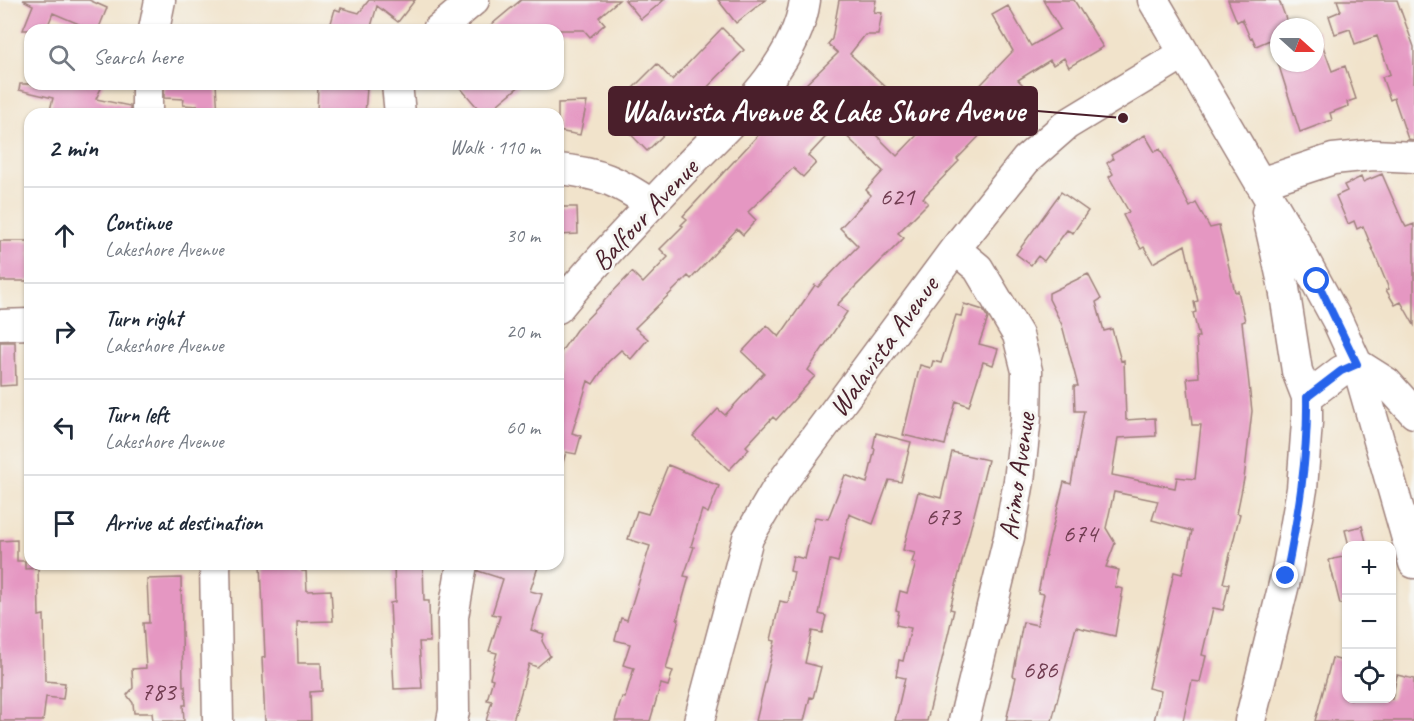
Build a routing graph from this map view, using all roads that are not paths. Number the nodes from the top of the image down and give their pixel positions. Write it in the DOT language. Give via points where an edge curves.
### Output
graph roads {
  1 [pos="160,0"];
  2 [pos="474,0"];
  3 [pos="805,0"];
  4 [pos="1153,0"];
  5 [pos="155,24"];
  6 [pos="445,24"];
  7 [pos="1183,54"];
  8 [pos="147,90"];
  9 [pos="398,90"];
  10 [pos="147,108"];
  11 [pos="400,108"];
  12 [pos="1414,156"];
  13 [pos="564,170"];
  14 [pos="1260,183"];
  15 [pos="651,204"];
  16 [pos="955,249"];
  17 [pos="564,301"];
  18 [pos="24,324"];
  19 [pos="0,325"];
  20 [pos="1357,364"];
  21 [pos="1307,397"];
  22 [pos="1414,413"];
  23 [pos="1414,563"];
  24 [pos="215,570"];
  25 [pos="461,570"];
  26 [pos="218,721"];
  27 [pos="452,721"];
  28 [pos="699,721"];
  29 [pos="964,721"];
  30 [pos="1250,721"];
  1 -- 5 [label="street"];
  2 -- 6 [label="street"];
  3 -- 15 [label="street, Balfour Avenue" via="796,36 781,63"];
  4 -- 7 [label="street"];
  7 -- 14 [label="street"];
  7 -- 16 [label="street, Walavista Avenue" via="1066,125 1026,160"];
  8 -- 10 [label="street"];
  9 -- 11 [label="street"];
  12 -- 14 [label="street" via="1333,159"];
  13 -- 15 [label="street" via="592,173 620,183"];
  14 -- 20 [label="street" via="1317,281"];
  14 -- 21 [label="street" via="1298,371"];
  15 -- 17 [label="street, Balfour Avenue"];
  16 -- 28 [label="street, Walavista Avenue" via="775,492 748,538"];
  16 -- 29 [label="street, Arimo Avenue" via="978,268 1018,335 1027,371 1025,428 1009,537"];
  18 -- 19 [label="street"];
  20 -- 21 [label="street"];
  20 -- 22 [label="street" via="1387,383"];
  20 -- 23 [label="street"];
  21 -- 30 [label="street" via="1302,489 1286,576"];
  24 -- 26 [label="street"];
  25 -- 27 [label="street" via="453,617"];
}
